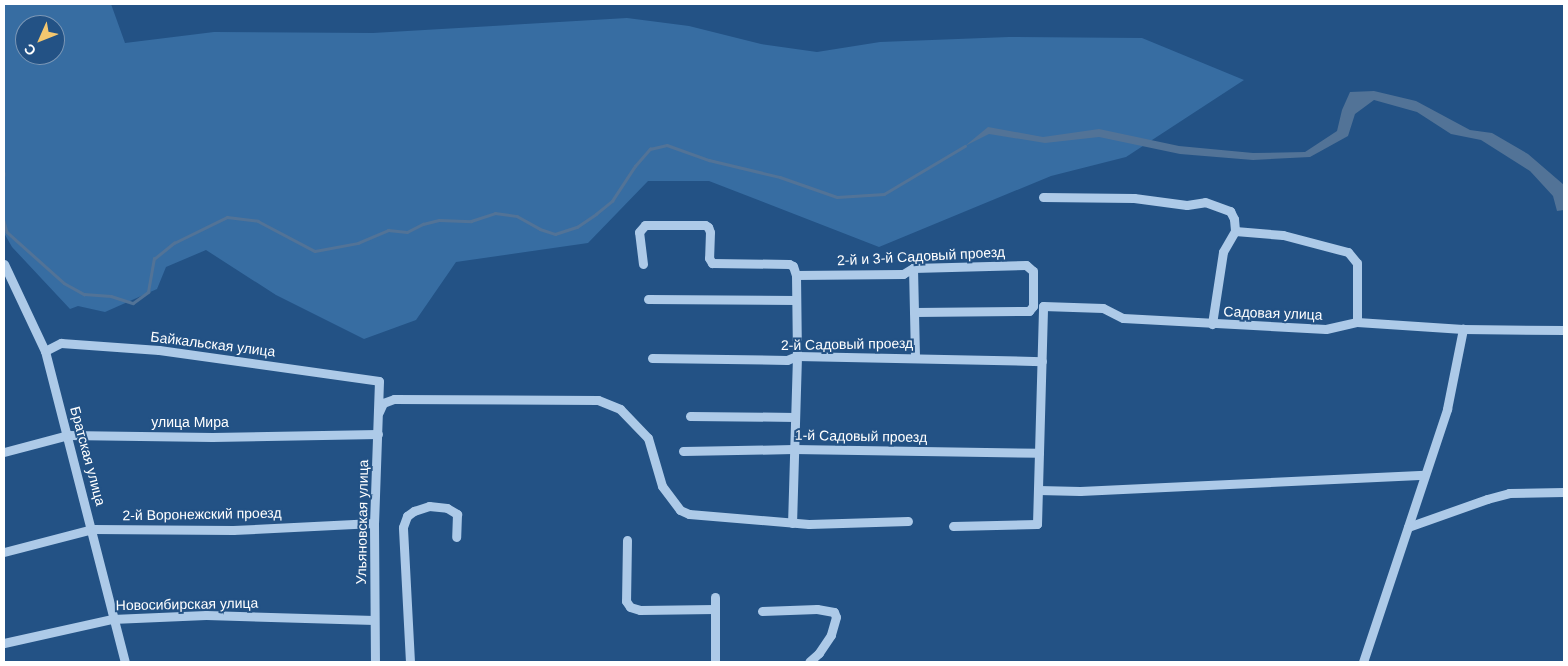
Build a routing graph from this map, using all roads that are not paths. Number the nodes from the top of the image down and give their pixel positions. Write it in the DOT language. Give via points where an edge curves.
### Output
graph roads {
  1 [pos="1043,197"];
  2 [pos="1235,231"];
  3 [pos="4,264"];
  4 [pos="642,264"];
  5 [pos="913,268"];
  6 [pos="796,275"];
  7 [pos="648,300"];
  8 [pos="796,300"];
  9 [pos="914,312"];
  10 [pos="1356,322"];
  11 [pos="1212,324"];
  12 [pos="1463,328"];
  13 [pos="1564,330"];
  14 [pos="45,351"];
  15 [pos="797,356"];
  16 [pos="915,357"];
  17 [pos="652,358"];
  18 [pos="1042,360"];
  19 [pos="379,382"];
  20 [pos="378,413"];
  21 [pos="690,416"];
  22 [pos="795,417"];
  23 [pos="378,434"];
  24 [pos="68,435"];
  25 [pos="793,449"];
  26 [pos="683,451"];
  27 [pos="4,452"];
  28 [pos="1039,453"];
  29 [pos="1425,475"];
  30 [pos="1038,490"];
  31 [pos="1564,492"];
  32 [pos="908,521"];
  33 [pos="374,522"];
  34 [pos="792,523"];
  35 [pos="953,526"];
  36 [pos="1408,527"];
  37 [pos="93,529"];
  38 [pos="456,537"];
  39 [pos="627,540"];
  40 [pos="4,552"];
  41 [pos="715,597"];
  42 [pos="715,609"];
  43 [pos="762,611"];
  44 [pos="112,619"];
  45 [pos="374,620"];
  46 [pos="4,644"];
  47 [pos="125,662"];
  48 [pos="375,662"];
  49 [pos="410,662"];
  50 [pos="715,662"];
  51 [pos="809,662"];
  52 [pos="1363,662"];
  1 -- 2 [label="street" via="1134,198 1188,206 1205,202 1230,211"];
  2 -- 10 [label="street" via="1282,235 1348,252 1357,262"];
  2 -- 11 [label="street" via="1223,252"];
  3 -- 14 [label="street, Братская улица"];
  4 -- 6 [label="street" via="639,232 645,225 705,225 710,232 709,258 712,263 789,264"];
  5 -- 6 [label="street, 2-й и 3-й Садовый проезд" via="903,274"];
  5 -- 9 [label="street"];
  5 -- 9 [label="street, 2-й и 3-й Садовый проезд" via="1026,265 1032,271 1033,297 1029,311"];
  6 -- 8 [label="street"];
  7 -- 8 [label="street"];
  8 -- 15 [label="street"];
  9 -- 16 [label="street"];
  10 -- 11 [label="street, Садовая улица" via="1326,329"];
  10 -- 12 [label="street, Садовая улица"];
  11 -- 18 [label="street, Садовая улица" via="1123,318 1103,308 1043,306"];
  12 -- 13 [label="street, Садовая улица"];
  12 -- 29 [label="street" via="1447,409"];
  14 -- 19 [label="street, Байкальская улица" via="60,343 159,350"];
  14 -- 24 [label="street, Братская улица"];
  15 -- 16 [label="street, 2-й Садовый проезд"];
  15 -- 17 [label="street, 2-й Садовый проезд" via="787,360"];
  15 -- 22 [label="street"];
  16 -- 18 [label="street, 2-й Садовый проезд"];
  18 -- 28 [label="street"];
  19 -- 20 [label="street, Ульяновская улица"];
  20 -- 23 [label="street, Ульяновская улица"];
  20 -- 34 [label="street" via="384,403 394,399 598,400 620,409 648,438 662,486 680,510 700,516"];
  21 -- 22 [label="street"];
  22 -- 25 [label="street"];
  23 -- 24 [label="street, улица Мира"];
  23 -- 33 [label="street, Ульяновская улица"];
  24 -- 27 [label="street, улица Мира"];
  24 -- 37 [label="street, Братская улица"];
  25 -- 26 [label="street, 1-й Садовый проезд"];
  25 -- 28 [label="street, 1-й Садовый проезд"];
  25 -- 34 [label="street"];
  28 -- 30 [label="street"];
  29 -- 30 [label="street" via="1084,491"];
  29 -- 36 [label="street"];
  30 -- 35 [label="street" via="1037,524"];
  31 -- 36 [label="street" via="1509,493 1486,498"];
  32 -- 34 [label="street"];
  33 -- 37 [label="street, 2-й Воронежский проезд" via="233,530"];
  33 -- 45 [label="street, Ульяновская улица"];
  36 -- 52 [label="street"];
  37 -- 40 [label="street, 2-й Воронежский проезд"];
  37 -- 44 [label="street, Братская улица"];
  38 -- 49 [label="street" via="456,514 448,508 429,506 414,510 403,526"];
  39 -- 42 [label="street" via="626,601 630,607 640,610"];
  41 -- 42 [label="street"];
  42 -- 50 [label="street"];
  43 -- 51 [label="street" via="817,609 834,612 836,616 831,635 820,653"];
  44 -- 45 [label="street, Новосибирская улица" via="206,615"];
  44 -- 46 [label="street, Новосибирская улица"];
  44 -- 47 [label="street, Братская улица"];
  45 -- 48 [label="street, Ульяновская улица"];
}
